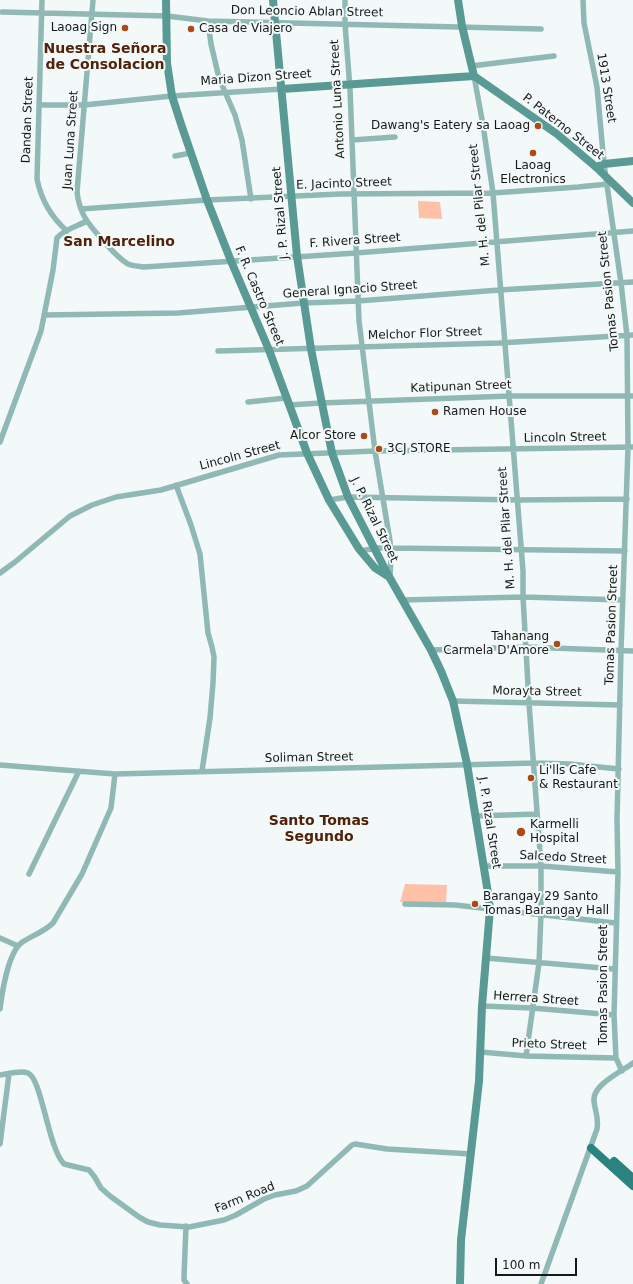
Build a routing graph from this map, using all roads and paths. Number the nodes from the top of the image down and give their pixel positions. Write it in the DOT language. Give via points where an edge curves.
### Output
graph roads {
  1 [pos="42,0"];
  2 [pos="93,0"];
  3 [pos="166,0"];
  4 [pos="274,0"];
  5 [pos="345,0"];
  6 [pos="458,0"];
  7 [pos="583,0"];
  8 [pos="2,12"];
  9 [pos="42,12"];
  10 [pos="92,14"];
  11 [pos="167,16"];
  12 [pos="208,21"];
  13 [pos="275,22"];
  14 [pos="344,24"];
  15 [pos="462,26"];
  16 [pos="541,29"];
  17 [pos="554,56"];
  18 [pos="471,66"];
  19 [pos="474,76"];
  20 [pos="350,84"];
  21 [pos="282,89"];
  22 [pos="224,92"];
  23 [pos="172,96"];
  24 [pos="39,105"];
  25 [pos="84,105"];
  26 [pos="395,137"];
  27 [pos="352,140"];
  28 [pos="191,152"];
  29 [pos="175,156"];
  30 [pos="633,161"];
  31 [pos="604,164"];
  32 [pos="596,167"];
  33 [pos="607,181"];
  34 [pos="493,193"];
  35 [pos="354,195"];
  36 [pos="291,198"];
  37 [pos="207,200"];
  38 [pos="251,200"];
  39 [pos="633,203"];
  40 [pos="80,209"];
  41 [pos="87,221"];
  42 [pos="67,231"];
  43 [pos="614,231"];
  44 [pos="633,231"];
  45 [pos="496,242"];
  46 [pos="356,253"];
  47 [pos="297,256"];
  48 [pos="231,261"];
  49 [pos="633,282"];
  50 [pos="621,283"];
  51 [pos="502,290"];
  52 [pos="358,301"];
  53 [pos="304,303"];
  54 [pos="251,308"];
  55 [pos="44,315"];
  56 [pos="630,335"];
  57 [pos="506,342"];
  58 [pos="361,348"];
  59 [pos="311,349"];
  60 [pos="269,350"];
  61 [pos="218,351"];
  62 [pos="510,396"];
  63 [pos="630,396"];
  64 [pos="288,401"];
  65 [pos="248,402"];
  66 [pos="321,402"];
  67 [pos="368,402"];
  68 [pos="0,442"];
  69 [pos="631,447"];
  70 [pos="514,449"];
  71 [pos="375,451"];
  72 [pos="307,453"];
  73 [pos="332,453"];
  74 [pos="176,485"];
  75 [pos="348,498"];
  76 [pos="382,498"];
  77 [pos="627,499"];
  78 [pos="329,500"];
  79 [pos="518,500"];
  80 [pos="374,548"];
  81 [pos="391,548"];
  82 [pos="522,550"];
  83 [pos="360,551"];
  84 [pos="625,551"];
  85 [pos="0,573"];
  86 [pos="389,578"];
  87 [pos="523,597"];
  88 [pos="402,600"];
  89 [pos="623,600"];
  90 [pos="526,647"];
  91 [pos="431,650"];
  92 [pos="621,651"];
  93 [pos="633,651"];
  94 [pos="453,701"];
  95 [pos="529,703"];
  96 [pos="620,705"];
  97 [pos="534,763"];
  98 [pos="467,764"];
  99 [pos="0,765"];
  100 [pos="619,769"];
  101 [pos="79,771"];
  102 [pos="202,771"];
  103 [pos="115,774"];
  104 [pos="537,814"];
  105 [pos="476,816"];
  106 [pos="484,866"];
  107 [pos="541,866"];
  108 [pos="618,872"];
  109 [pos="29,874"];
  110 [pos="405,904"];
  111 [pos="490,909"];
  112 [pos="541,914"];
  113 [pos="615,923"];
  114 [pos="0,938"];
  115 [pos="18,946"];
  116 [pos="486,958"];
  117 [pos="539,964"];
  118 [pos="614,969"];
  119 [pos="482,1006"];
  120 [pos="532,1008"];
  121 [pos="0,1009"];
  122 [pos="614,1015"];
  123 [pos="481,1052"];
  124 [pos="526,1056"];
  125 [pos="616,1058"];
  126 [pos="633,1064"];
  127 [pos="622,1071"];
  128 [pos="9,1074"];
  129 [pos="0,1075"];
  130 [pos="0,1144"];
  131 [pos="592,1146"];
  132 [pos="471,1154"];
  133 [pos="633,1178"];
  134 [pos="633,1186"];
  135 [pos="186,1226"];
  136 [pos="187,1284"];
  137 [pos="460,1284"];
  138 [pos="541,1284"];
  1 -- 9 [label="street, Dandan Street"];
  2 -- 10 [label="street, Juan Luna Street"];
  3 -- 11 [label="main road, F. R. Castro Street"];
  4 -- 13 [label="main road, J. P. Rizal Street"];
  5 -- 14 [label="street, Antonio Luna Street"];
  6 -- 15 [label="main road, M. H. del Pilar Street"];
  7 -- 31 [label="street, 1913 Street" via="584,23 597,87"];
  8 -- 9 [label="street, Don Leoncio Ablan Street"];
  9 -- 10 [label="street, Don Leoncio Ablan Street"];
  9 -- 24 [label="street, Dandan Street"];
  10 -- 11 [label="street, Don Leoncio Ablan Street"];
  10 -- 25 [label="street, Juan Luna Street"];
  11 -- 12 [label="street, Don Leoncio Ablan Street"];
  11 -- 23 [label="main road, F. R. Castro Street"];
  12 -- 13 [label="street, Don Leoncio Ablan Street"];
  12 -- 22 [label="street" via="211,44"];
  13 -- 14 [label="street, Don Leoncio Ablan Street"];
  13 -- 21 [label="main road, J. P. Rizal Street"];
  14 -- 15 [label="street, Don Leoncio Ablan Street"];
  14 -- 20 [label="street, Antonio Luna Street"];
  15 -- 16 [label="street, Don Leoncio Ablan Street"];
  15 -- 18 [label="main road, M. H. del Pilar Street"];
  17 -- 18 [label="street"];
  18 -- 19 [label="main road, M. H. del Pilar Street"];
  19 -- 20 [label="main road, Maria Dizon Street"];
  19 -- 32 [label="main road, P. Paterno Street" via="544,125"];
  19 -- 34 [label="street, M. H. del Pilar Street"];
  20 -- 21 [label="main road, Maria Dizon Street"];
  20 -- 27 [label="street, Antonio Luna Street"];
  21 -- 22 [label="street, Maria Dizon Street"];
  21 -- 36 [label="main road, J. P. Rizal Street"];
  22 -- 23 [label="street, Maria Dizon Street"];
  22 -- 38 [label="street" via="235,115 242,140"];
  23 -- 25 [label="street, Maria Dizon Street"];
  23 -- 28 [label="main road, F. R. Castro Street"];
  24 -- 25 [label="street, Maria Dizon Street"];
  24 -- 42 [label="street, Dandan Street" via="38,187 51,213"];
  25 -- 40 [label="street, Juan Luna Street" via="78,192"];
  26 -- 27 [label="street"];
  27 -- 35 [label="street, Antonio Luna Street"];
  28 -- 29 [label="street"];
  28 -- 37 [label="main road, F. R. Castro Street"];
  30 -- 31 [label="main road"];
  31 -- 32 [label="main road"];
  31 -- 33 [label="street, 1913 Street"];
  32 -- 33 [label="main road, P. Paterno Street"];
  33 -- 34 [label="street, E. Jacinto Street" via="578,187"];
  33 -- 39 [label="main road, P. Paterno Street"];
  33 -- 43 [label="street, Tomas Pasion Street"];
  34 -- 35 [label="street, E. Jacinto Street"];
  34 -- 45 [label="street, M. H. del Pilar Street"];
  35 -- 36 [label="street, E. Jacinto Street"];
  35 -- 46 [label="street, Antonio Luna Street"];
  36 -- 38 [label="street, E. Jacinto Street"];
  36 -- 47 [label="main road, J. P. Rizal Street"];
  37 -- 38 [label="street, E. Jacinto Street"];
  37 -- 40 [label="street, E. Jacinto Street"];
  37 -- 48 [label="main road, F. R. Castro Street"];
  40 -- 41 [label="street, F. Rivera Street"];
  41 -- 42 [label="street"];
  41 -- 48 [label="street, F. Rivera Street" via="116,254 134,266"];
  42 -- 55 [label="street" via="60,235 56,242"];
  43 -- 44 [label="street, F. Rivera Street"];
  43 -- 45 [label="street, F. Rivera Street"];
  43 -- 50 [label="street, Tomas Pasion Street"];
  45 -- 46 [label="street, F. Rivera Street"];
  45 -- 51 [label="street, M. H. del Pilar Street"];
  46 -- 47 [label="street, F. Rivera Street"];
  46 -- 52 [label="street, Antonio Luna Street"];
  47 -- 48 [label="street, F. Rivera Street"];
  47 -- 53 [label="main road, J. P. Rizal Street"];
  48 -- 54 [label="main road, F. R. Castro Street"];
  49 -- 50 [label="street, General Ignacio Street"];
  50 -- 51 [label="street, General Ignacio Street"];
  50 -- 56 [label="street, Tomas Pasion Street"];
  51 -- 52 [label="street, General Ignacio Street"];
  51 -- 57 [label="street, M. H. del Pilar Street"];
  52 -- 53 [label="street, General Ignacio Street"];
  52 -- 58 [label="street, Antonio Luna Street"];
  53 -- 54 [label="street, General Ignacio Street"];
  53 -- 59 [label="main road, J. P. Rizal Street"];
  54 -- 55 [label="street, General Ignacio Street" via="178,313"];
  54 -- 60 [label="main road, F. R. Castro Street"];
  55 -- 68 [label="street" via="37,345"];
  56 -- 57 [label="street, Melchor Flor Street"];
  56 -- 63 [label="street, Tomas Pasion Street"];
  57 -- 58 [label="street, Melchor Flor Street"];
  57 -- 62 [label="street, M. H. del Pilar Street"];
  58 -- 59 [label="street, Melchor Flor Street"];
  58 -- 67 [label="street, Antonio Luna Street"];
  59 -- 60 [label="street, Melchor Flor Street"];
  59 -- 66 [label="main road, J. P. Rizal Street"];
  60 -- 61 [label="street, Melchor Flor Street"];
  60 -- 64 [label="main road, F. R. Castro Street"];
  62 -- 63 [label="street, Katipunan Street"];
  62 -- 67 [label="street, Katipunan Street"];
  62 -- 70 [label="street, M. H. del Pilar Street"];
  63 -- 69 [label="street, Tomas Pasion Street"];
  64 -- 65 [label="street, Katipunan Street"];
  64 -- 66 [label="street, Katipunan Street"];
  64 -- 72 [label="main road, F. R. Castro Street"];
  66 -- 67 [label="street, Katipunan Street"];
  66 -- 73 [label="main road, J. P. Rizal Street"];
  67 -- 71 [label="street, Antonio Luna Street"];
  69 -- 70 [label="street, Lincoln Street"];
  69 -- 77 [label="street, Tomas Pasion Street"];
  70 -- 71 [label="street, Lincoln Street"];
  70 -- 79 [label="street, M. H. del Pilar Street"];
  71 -- 73 [label="street, Lincoln Street"];
  71 -- 76 [label="street, Antonio Luna Street"];
  72 -- 73 [label="street, Lincoln Street"];
  72 -- 74 [label="street, Lincoln Street" via="279,455"];
  72 -- 78 [label="main road, F. R. Castro Street"];
  73 -- 75 [label="main road, J. P. Rizal Street"];
  74 -- 85 [label="street, Lincoln Street" via="116,497 70,516"];
  74 -- 102 [label="street" via="200,554 208,632 213,651 213,690"];
  75 -- 76 [label="street"];
  75 -- 78 [label="street"];
  75 -- 80 [label="main road, J. P. Rizal Street"];
  76 -- 79 [label="street"];
  76 -- 81 [label="street, Antonio Luna Street"];
  77 -- 79 [label="street"];
  77 -- 84 [label="street, Tomas Pasion Street"];
  78 -- 83 [label="main road, F. R. Castro Street"];
  79 -- 82 [label="street, M. H. del Pilar Street"];
  80 -- 81 [label="street"];
  80 -- 83 [label="street"];
  80 -- 86 [label="main road, J. P. Rizal Street"];
  81 -- 82 [label="street"];
  81 -- 86 [label="street, Antonio Luna Street"];
  82 -- 84 [label="street"];
  82 -- 87 [label="street, M. H. del Pilar Street"];
  83 -- 86 [label="main road, F. R. Castro Street" via="375,568"];
  84 -- 89 [label="street, Tomas Pasion Street"];
  86 -- 88 [label="main road, J. P. Rizal Street"];
  87 -- 88 [label="street"];
  87 -- 89 [label="street"];
  87 -- 90 [label="street, M. H. del Pilar Street"];
  88 -- 91 [label="main road, J. P. Rizal Street"];
  89 -- 92 [label="street, Tomas Pasion Street"];
  90 -- 91 [label="street"];
  90 -- 92 [label="street"];
  90 -- 95 [label="street, M. H. del Pilar Street"];
  91 -- 94 [label="main road, J. P. Rizal Street"];
  92 -- 93 [label="street"];
  92 -- 96 [label="street, Tomas Pasion Street"];
  94 -- 95 [label="street, Morayta Street"];
  94 -- 98 [label="main road, J. P. Rizal Street"];
  95 -- 96 [label="street, Morayta Street"];
  95 -- 97 [label="street, M. H. del Pilar Street"];
  96 -- 100 [label="street, Tomas Pasion Street"];
  97 -- 98 [label="street, Soliman Street"];
  97 -- 100 [label="street, Soliman Street"];
  97 -- 104 [label="street, M. H. del Pilar Street"];
  98 -- 102 [label="street, Soliman Street"];
  98 -- 105 [label="main road, J. P. Rizal Street"];
  99 -- 101 [label="street, Soliman Street"];
  100 -- 108 [label="street, Tomas Pasion Street"];
  101 -- 103 [label="street, Soliman Street"];
  101 -- 109 [label="street"];
  102 -- 103 [label="street, Soliman Street"];
  103 -- 115 [label="street" via="111,808 82,874 53,924"];
  104 -- 105 [label="street"];
  104 -- 107 [label="street, M. H. del Pilar Street"];
  105 -- 106 [label="main road, J. P. Rizal Street"];
  106 -- 107 [label="street, Salcedo Street"];
  106 -- 111 [label="main road, J. P. Rizal Street"];
  107 -- 108 [label="street, Salcedo Street"];
  107 -- 112 [label="street, M. H. del Pilar Street"];
  108 -- 113 [label="street, Tomas Pasion Street"];
  110 -- 111 [label="street"];
  111 -- 112 [label="street"];
  111 -- 116 [label="main road, J. P. Rizal Street"];
  112 -- 113 [label="street"];
  112 -- 117 [label="street, M. H. del Pilar Street"];
  113 -- 118 [label="street, Tomas Pasion Street"];
  114 -- 115 [label="street"];
  115 -- 121 [label="street" via="5,978"];
  116 -- 117 [label="street"];
  116 -- 119 [label="main road, J. P. Rizal Street"];
  117 -- 118 [label="street"];
  117 -- 120 [label="street, M. H. del Pilar Street"];
  118 -- 122 [label="street, Tomas Pasion Street"];
  119 -- 120 [label="street, Herrera Street"];
  119 -- 123 [label="main road, J. P. Rizal Street"];
  120 -- 122 [label="street, Herrera Street"];
  120 -- 124 [label="street, M. H. del Pilar Street"];
  122 -- 125 [label="street, Tomas Pasion Street"];
  123 -- 124 [label="street, Prieto Street"];
  123 -- 132 [label="main road, J. P. Rizal Street"];
  124 -- 125 [label="street, Prieto Street"];
  125 -- 127 [label="street, Tomas Pasion Street"];
  126 -- 127 [label="street"];
  127 -- 131 [label="street" via="594,1094 599,1120"];
  128 -- 129 [label="street, Farm Road"];
  128 -- 130 [label="street"];
  128 -- 135 [label="street, Farm Road" via="25,1072 36,1081 48,1128 64,1164 89,1170 104,1191 148,1222"];
  131 -- 133 [label="main road"];
  131 -- 134 [label="main road"];
  131 -- 138 [label="street"];
  132 -- 135 [label="street, Farm Road" via="387,1150 355,1144 301,1190 264,1199 224,1220"];
  132 -- 137 [label="main road, J. P. Rizal Street" via="461,1240"];
  135 -- 136 [label="street" via="184,1280"];
}
